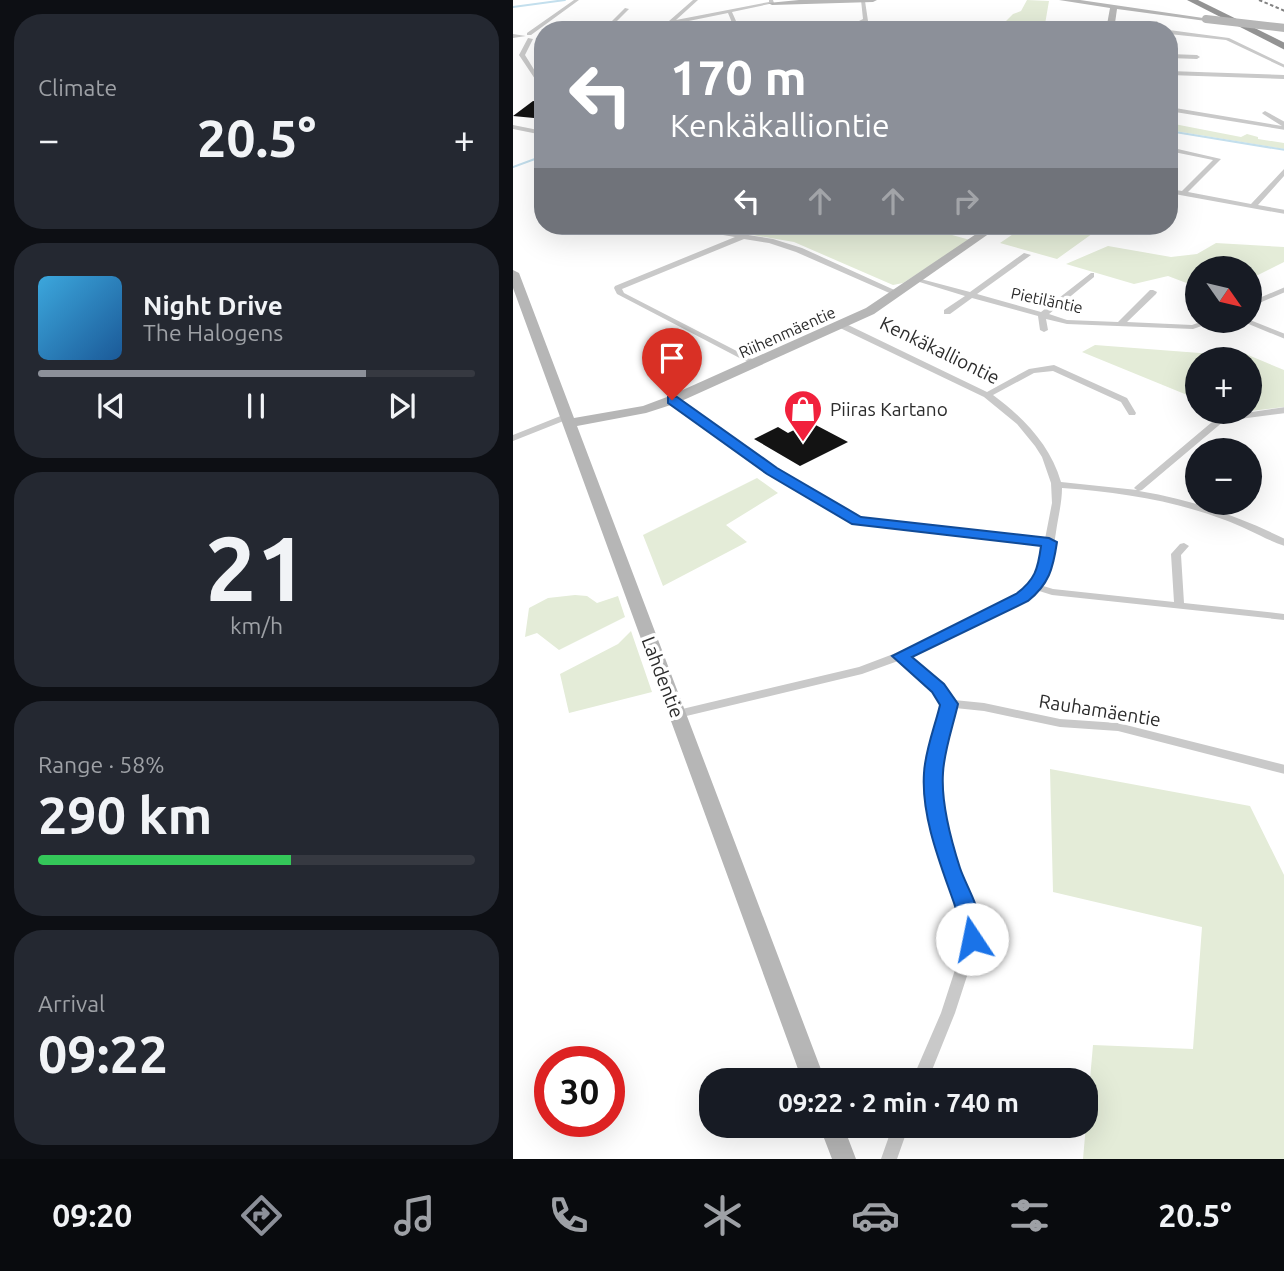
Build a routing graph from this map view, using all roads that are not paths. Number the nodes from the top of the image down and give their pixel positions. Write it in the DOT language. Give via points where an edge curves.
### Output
graph roads {
  1 [pos="577,0"];
  2 [pos="696,0"];
  3 [pos="873,0"];
  4 [pos="1063,0"];
  5 [pos="1191,0"];
  6 [pos="1210,0"];
  7 [pos="771,1"];
  8 [pos="863,1"];
  9 [pos="1114,7"];
  10 [pos="627,9"];
  11 [pos="729,10"];
  12 [pos="1206,19"];
  13 [pos="548,21"];
  14 [pos="614,21"];
  15 [pos="671,21"];
  16 [pos="675,21"];
  17 [pos="734,21"];
  18 [pos="864,21"];
  19 [pos="1110,21"];
  20 [pos="1284,28"];
  21 [pos="1178,33"];
  22 [pos="526,37"];
  23 [pos="1284,37"];
  24 [pos="513,38"];
  25 [pos="534,38"];
  26 [pos="1284,47"];
  27 [pos="1178,56"];
  28 [pos="1197,57"];
  29 [pos="1284,66"];
  30 [pos="531,70"];
  31 [pos="534,70"];
  32 [pos="1178,73"];
  33 [pos="534,75"];
  34 [pos="1284,77"];
  35 [pos="1178,110"];
  36 [pos="1265,113"];
  37 [pos="513,127"];
  38 [pos="1284,127"];
  39 [pos="534,131"];
  40 [pos="1178,151"];
  41 [pos="1284,170"];
  42 [pos="1178,192"];
  43 [pos="1184,193"];
  44 [pos="1253,206"];
  45 [pos="1284,212"];
  46 [pos="739,235"];
  47 [pos="982,235"];
  48 [pos="745,236"];
  49 [pos="1027,255"];
  50 [pos="513,273"];
  51 [pos="1091,275"];
  52 [pos="917,280"];
  53 [pos="1284,289"];
  54 [pos="1153,292"];
  55 [pos="897,293"];
  56 [pos="969,295"];
  57 [pos="1262,299"];
  58 [pos="947,312"];
  59 [pos="1041,316"];
  60 [pos="1120,324"];
  61 [pos="841,325"];
  62 [pos="1185,327"];
  63 [pos="1262,328"];
  64 [pos="1044,330"];
  65 [pos="1284,337"];
  66 [pos="756,363"];
  67 [pos="987,395"];
  68 [pos="672,400"];
  69 [pos="1284,410"];
  70 [pos="1132,413"];
  71 [pos="569,419"];
  72 [pos="513,438"];
  73 [pos="1057,485"];
  74 [pos="1139,488"];
  75 [pos="1282,539"];
  76 [pos="1049,542"];
  77 [pos="1184,546"];
  78 [pos="1036,587"];
  79 [pos="1179,604"];
  80 [pos="1284,617"];
  81 [pos="900,656"];
  82 [pos="949,704"];
  83 [pos="678,714"];
  84 [pos="1284,770"];
  85 [pos="810,1068"];
  86 [pos="925,1068"];
  87 [pos="836,1138"];
  88 [pos="895,1138"];
  89 [pos="887,1158"];
  90 [pos="844,1159"];
  1 -- 13 [label="street"];
  2 -- 15 [label="street"];
  3 -- 8 [label="main road"];
  4 -- 9 [label="main road"];
  5 -- 26 [label="highway"];
  6 -- 23 [label="highway"];
  7 -- 8 [label="main road"];
  7 -- 11 [label="street"];
  8 -- 18 [label="street"];
  9 -- 12 [label="main road"];
  9 -- 19 [label="main road"];
  10 -- 14 [label="street"];
  11 -- 16 [label="street"];
  11 -- 17 [label="street"];
  12 -- 20 [label="main road, bridge"];
  21 -- 29 [label="street" via="1227,39"];
  22 -- 24 [label="street"];
  22 -- 25 [label="street"];
  22 -- 30 [label="street" via="522,55"];
  27 -- 28 [label="street"];
  30 -- 31 [label="street"];
  30 -- 33 [label="street"];
  32 -- 34 [label="street"];
  35 -- 38 [label="street"];
  36 -- 38 [label="street"];
  37 -- 39 [label="street"];
  40 -- 43 [label="street" via="1218,159"];
  41 -- 44 [label="street"];
  42 -- 43 [label="street"];
  43 -- 44 [label="street"];
  44 -- 45 [label="street"];
  46 -- 48 [label="street"];
  47 -- 52 [label="main road, Riihenmäentie"];
  48 -- 55 [label="street" via="799,250"];
  48 -- 66 [label="street" via="618,288 621,294"];
  49 -- 56 [label="street"];
  50 -- 71 [label="main road, Lahdentie"];
  51 -- 59 [label="street"];
  52 -- 55 [label="main road, Riihenmäentie"];
  52 -- 56 [label="street, Pietiläntie"];
  53 -- 57 [label="street"];
  54 -- 60 [label="street"];
  55 -- 61 [label="main road, Riihenmäentie"];
  56 -- 58 [label="street"];
  56 -- 59 [label="street, Pietiläntie"];
  59 -- 60 [label="street, Pietiläntie"];
  59 -- 64 [label="street"];
  60 -- 62 [label="street, Pietiläntie"];
  61 -- 66 [label="main road, Riihenmäentie"];
  61 -- 67 [label="street, Kenkäkalliontie"];
  63 -- 65 [label="street"];
  66 -- 68 [label="main road, Riihenmäentie"];
  67 -- 70 [label="street" via="1032,371 1054,368 1124,400"];
  67 -- 73 [label="street, Kenkäkalliontie" via="1027,430"];
  68 -- 71 [label="main road, Riihenmäentie" via="646,409"];
  68 -- 76 [label="street" via="762,465 857,521"];
  69 -- 74 [label="street" via="1221,419"];
  71 -- 72 [label="street"];
  71 -- 83 [label="main road, Lahdentie"];
  73 -- 75 [label="street" via="1109,487 1177,502 1223,514"];
  73 -- 76 [label="street"];
  76 -- 78 [label="street" via="1045,572"];
  77 -- 79 [label="street" via="1176,554"];
  78 -- 79 [label="street"];
  78 -- 81 [label="street"];
  79 -- 80 [label="street"];
  81 -- 82 [label="street" via="938,688"];
  81 -- 83 [label="street" via="862,670"];
  82 -- 84 [label="street, Rauhamäentie" via="1060,723 1118,727"];
  82 -- 86 [label="street" via="933,771 934,794 972,939 949,1013"];
  83 -- 85 [label="main road, Lahdentie"];
  87 -- 90 [label="main road"];
  88 -- 89 [label="street"];
}
